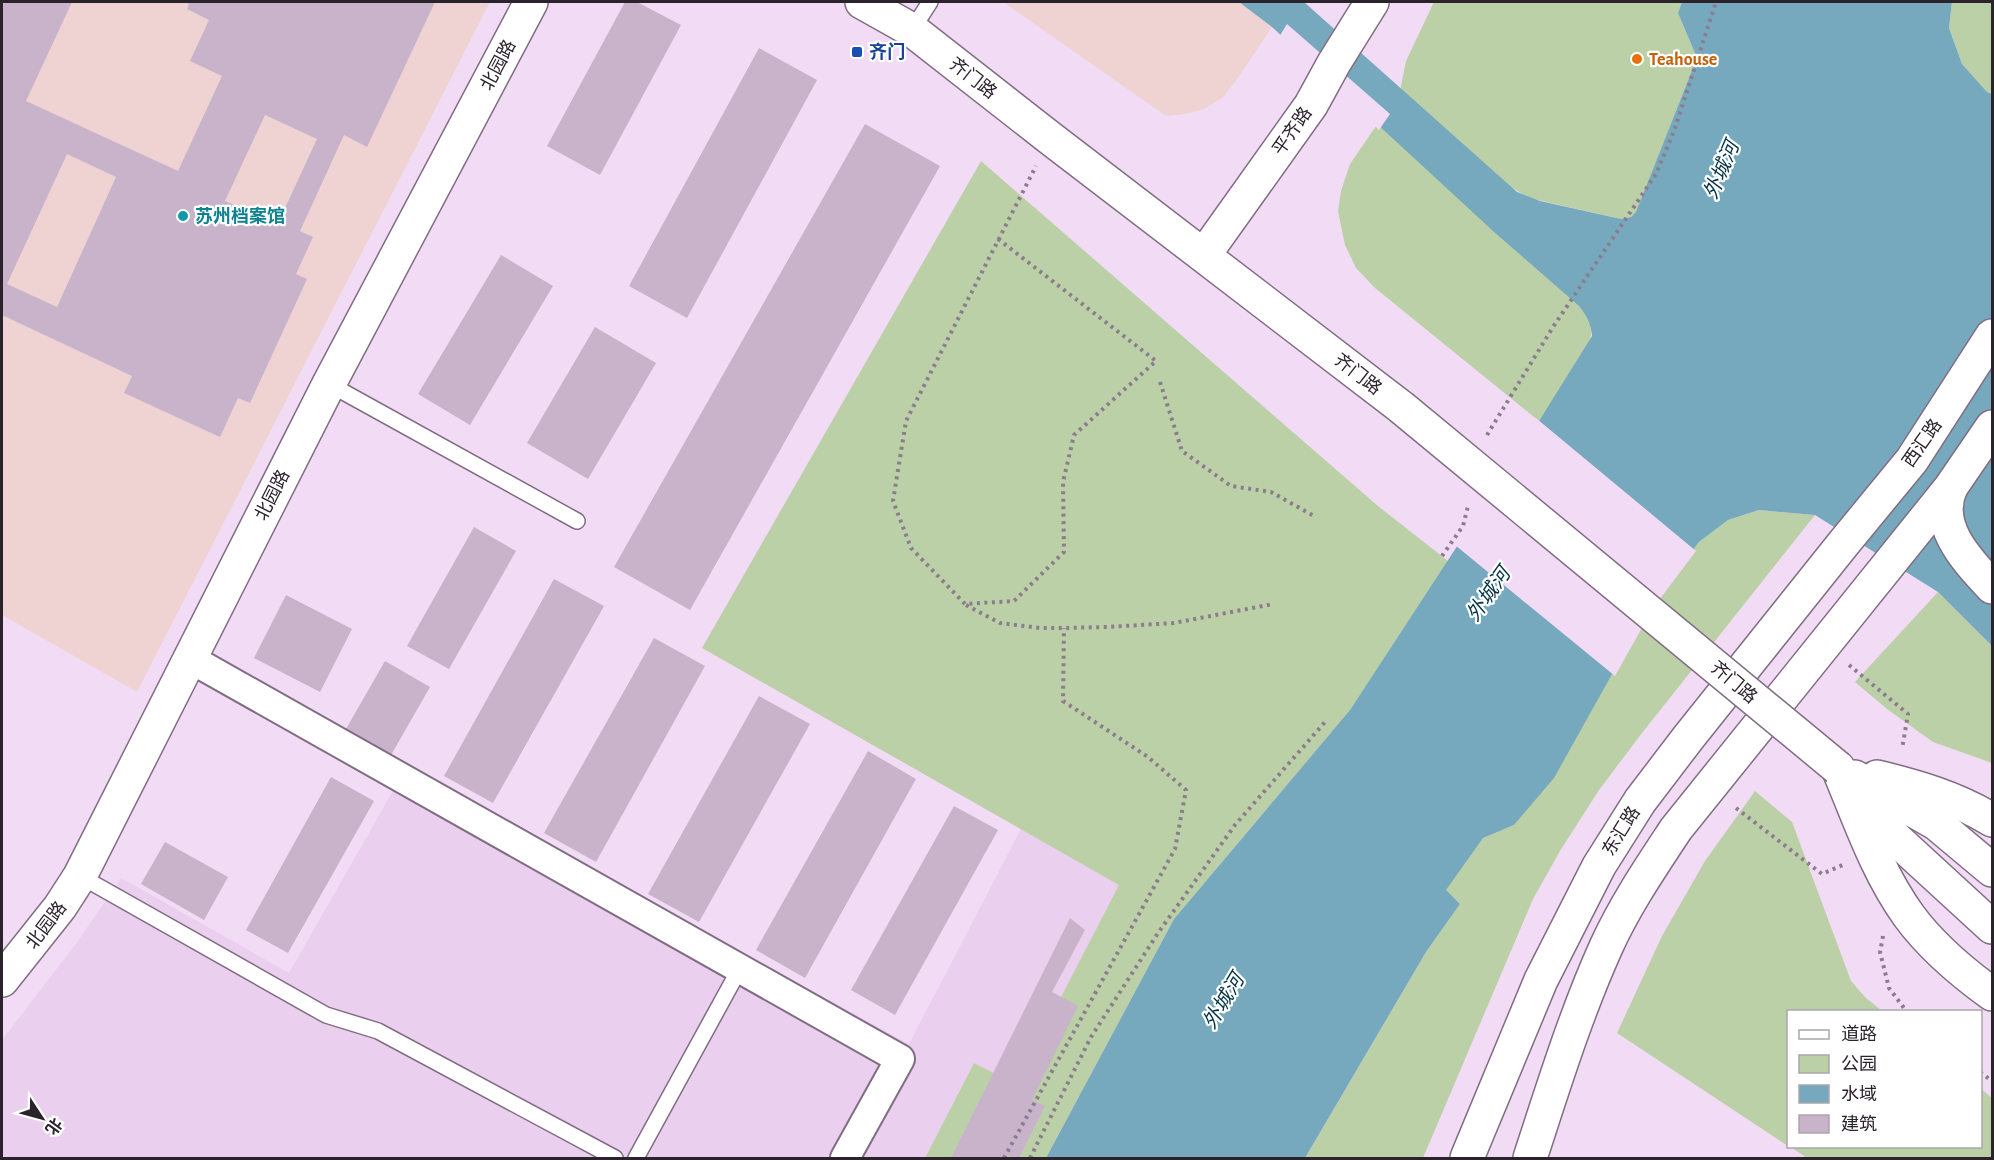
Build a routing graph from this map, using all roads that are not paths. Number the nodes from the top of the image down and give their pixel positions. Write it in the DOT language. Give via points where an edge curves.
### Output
graph roads {
  1 [pos="531,2"];
  2 [pos="862,2"];
  3 [pos="930,2"];
  4 [pos="1371,2"];
  5 [pos="912,30"];
  6 [pos="1204,255"];
  7 [pos="1992,336"];
  8 [pos="329,384"];
  9 [pos="1992,427"];
  10 [pos="1952,488"];
  11 [pos="577,521"];
  12 [pos="1843,544"];
  13 [pos="1992,587"];
  14 [pos="189,658"];
  15 [pos="1838,768"];
  16 [pos="1992,820"];
  17 [pos="1992,870"];
  18 [pos="80,876"];
  19 [pos="1992,927"];
  20 [pos="739,970"];
  21 [pos="2,981"];
  22 [pos="1992,994"];
  23 [pos="615,1158"];
  24 [pos="636,1158"];
  25 [pos="845,1158"];
  26 [pos="1467,1158"];
  27 [pos="1530,1158"];
  1 -- 8 [label="main road, 北园路"];
  2 -- 5 [label="main road, 齐门路"];
  3 -- 5 [label="lane"];
  4 -- 6 [label="main road, 平齐路" via="1311,105"];
  5 -- 6 [label="main road, 齐门路"];
  6 -- 15 [label="main road, 齐门路, bridge" via="1401,406"];
  7 -- 12 [label="main road, 西汇路" via="1912,460"];
  8 -- 11 [label="lane"];
  8 -- 14 [label="main road, 北园路"];
  9 -- 10 [label="main road"];
  10 -- 13 [label="main road" via="1946,502 1948,524 1963,554"];
  10 -- 27 [label="main road" via="1709,787 1636,890 1581,1007"];
  12 -- 26 [label="main road, 东汇路" via="1640,801 1599,866 1541,980"];
  14 -- 18 [label="main road, 北园路"];
  14 -- 20 [label="street"];
  15 -- 16 [label="main road" via="1933,791"];
  15 -- 17 [label="main road, 齐门路" via="1937,824"];
  15 -- 19 [label="main road, 齐门路" via="1896,839"];
  15 -- 22 [label="main road" via="1873,851 1910,917 1943,953"];
  18 -- 21 [label="main road, 北园路"];
  18 -- 23 [label="lane" via="326,1015 378,1031"];
  20 -- 24 [label="lane"];
  20 -- 25 [label="street" via="900,1059"];
}
